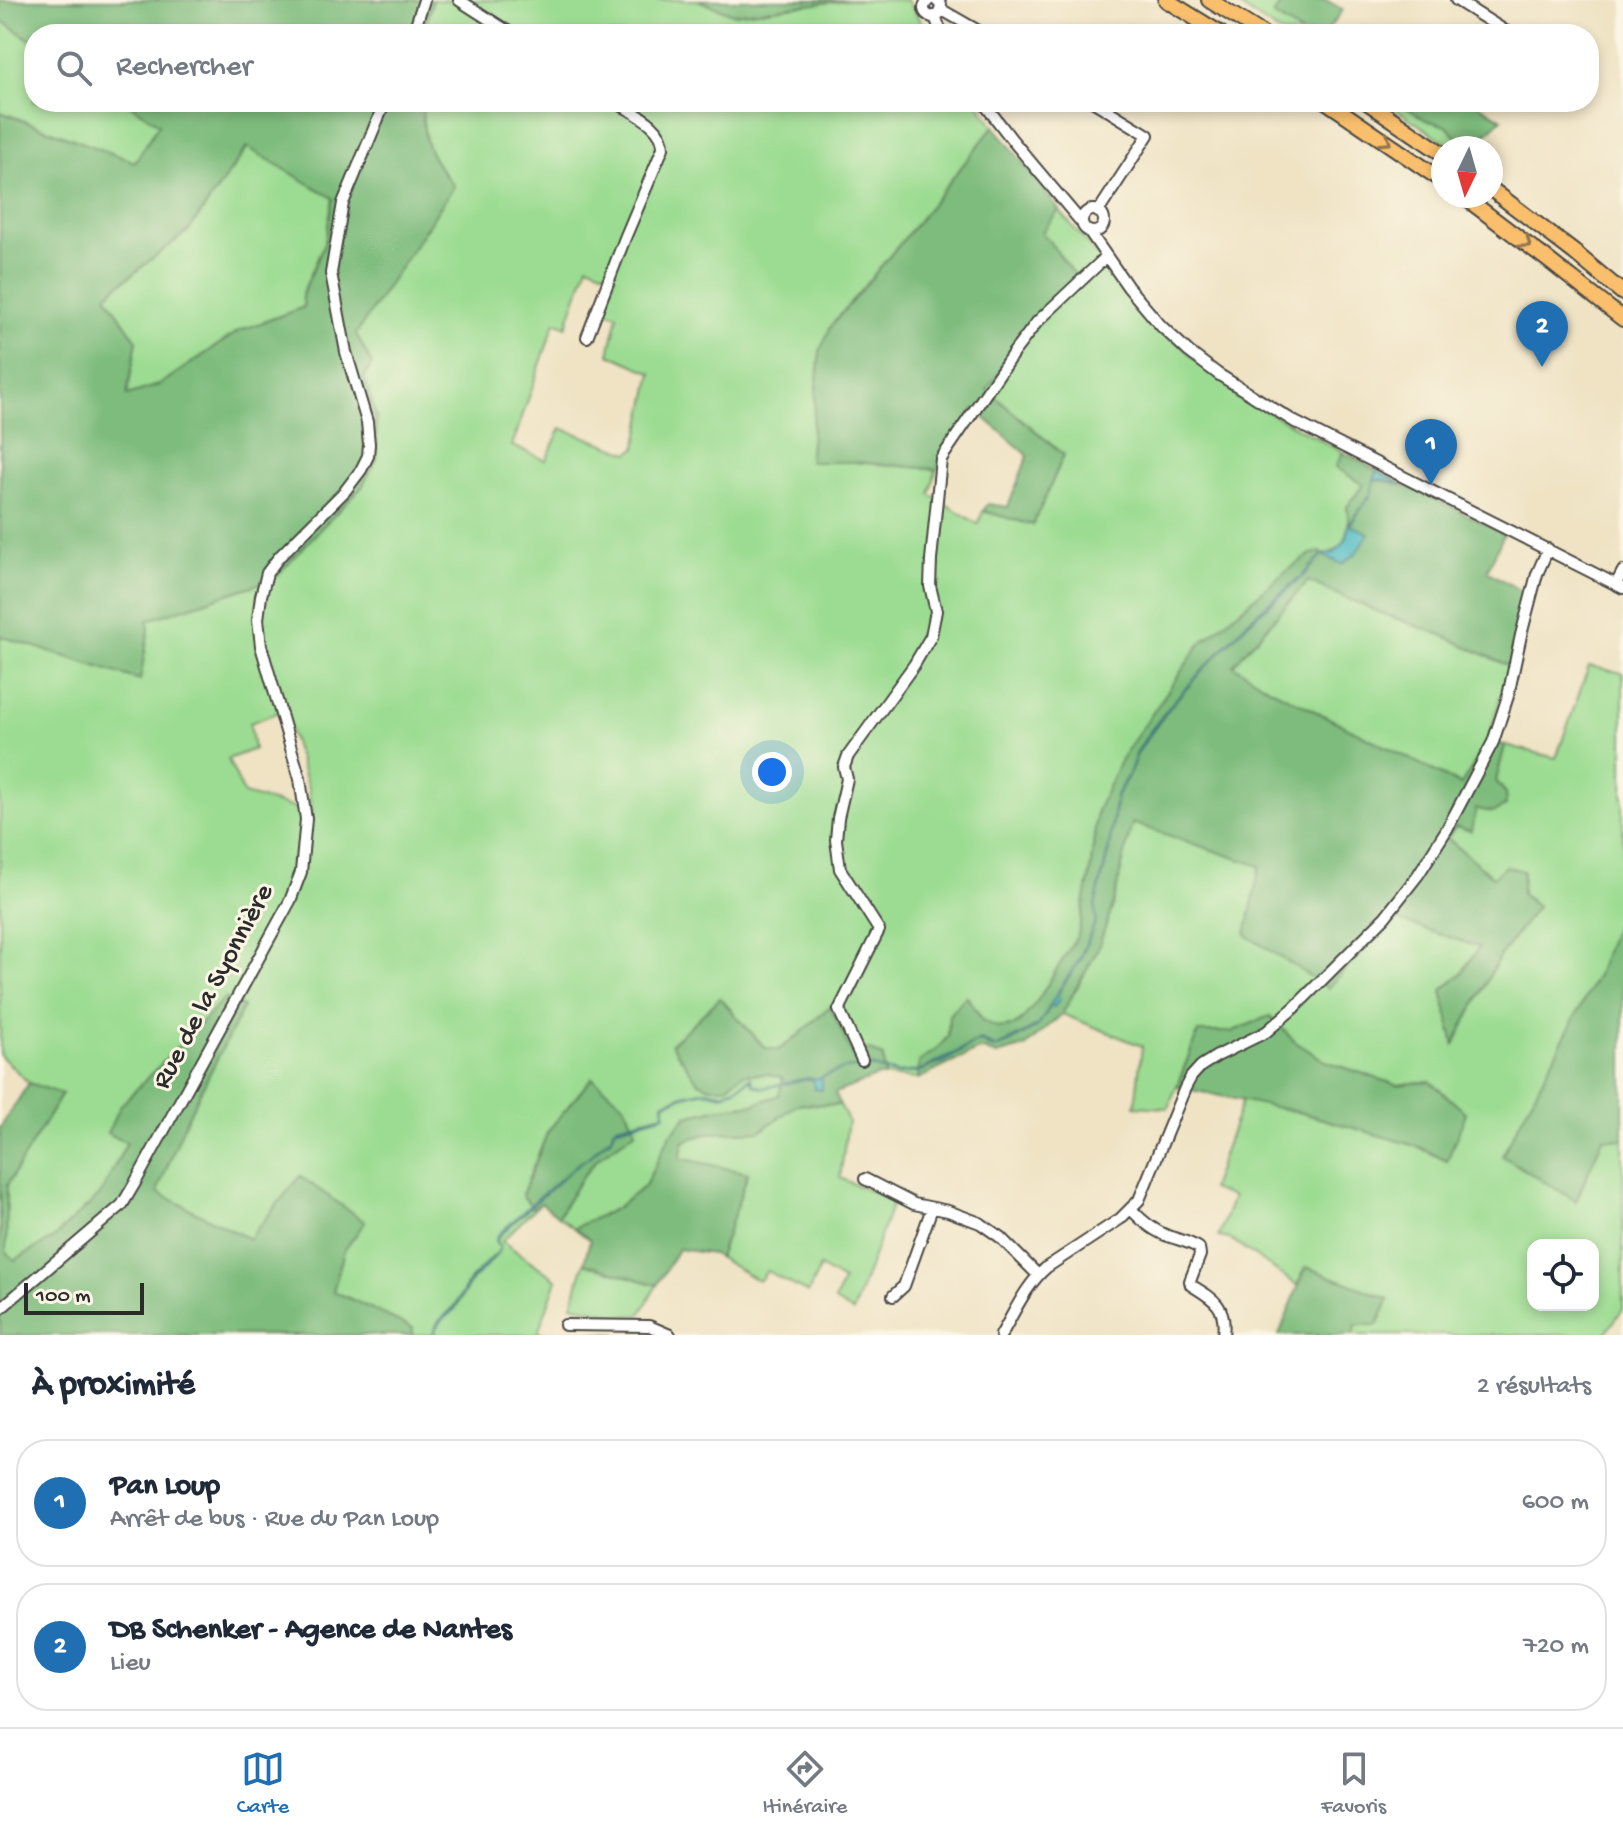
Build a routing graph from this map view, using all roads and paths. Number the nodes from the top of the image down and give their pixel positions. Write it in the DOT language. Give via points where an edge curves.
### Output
graph roads {
  1 [pos="424,0"];
  2 [pos="459,0"];
  3 [pos="1166,0"];
  4 [pos="1209,0"];
  5 [pos="1456,0"];
  6 [pos="924,1"];
  7 [pos="938,5"];
  8 [pos="416,24"];
  9 [pos="496,24"];
  10 [pos="968,24"];
  11 [pos="1205,24"];
  12 [pos="1247,24"];
  13 [pos="1494,24"];
  14 [pos="381,112"];
  15 [pos="631,112"];
  16 [pos="991,112"];
  17 [pos="1110,112"];
  18 [pos="1342,112"];
  19 [pos="1382,112"];
  20 [pos="1431,146"];
  21 [pos="1431,173"];
  22 [pos="1056,194"];
  23 [pos="1503,198"];
  24 [pos="1479,208"];
  25 [pos="1093,212"];
  26 [pos="1086,227"];
  27 [pos="1102,227"];
  28 [pos="1106,257"];
  29 [pos="1623,293"];
  30 [pos="1623,319"];
  31 [pos="587,337"];
  32 [pos="1548,549"];
  33 [pos="1623,571"];
  34 [pos="1620,586"];
  35 [pos="862,1060"];
  36 [pos="865,1179"];
  37 [pos="932,1208"];
  38 [pos="1131,1209"];
  39 [pos="1038,1275"];
  40 [pos="893,1296"];
  41 [pos="0,1309"];
  42 [pos="565,1325"];
  43 [pos="670,1335"];
  44 [pos="1001,1335"];
  45 [pos="1223,1335"];
  1 -- 8 [label="street"];
  2 -- 9 [label="street"];
  3 -- 11 [label="highway"];
  4 -- 12 [label="highway"];
  5 -- 13 [label="street"];
  6 -- 7 [label="street" via="929,16"];
  7 -- 10 [label="street"];
  14 -- 41 [label="street, Rue de la Syonnière" via="343,203 331,273 367,422 368,456 345,491 267,573 258,619 300,779 306,819 301,872 283,914 122,1205"];
  15 -- 31 [label="street" via="659,130 663,148"];
  16 -- 22 [label="street"];
  17 -- 25 [label="street" via="1148,135"];
  18 -- 21 [label="highway, one-way"];
  19 -- 20 [label="highway"];
  22 -- 25 [label="street"];
  22 -- 26 [label="street"];
  23 -- 29 [label="highway"];
  24 -- 30 [label="highway, one-way"];
  25 -- 26 [label="street" via="1083,216"];
  25 -- 27 [label="street" via="1103,219"];
  26 -- 27 [label="street"];
  26 -- 28 [label="street"];
  27 -- 28 [label="street"];
  28 -- 32 [label="street" via="1161,326 1251,396"];
  28 -- 35 [label="street" via="1037,322 941,459 931,560 936,611 931,636 844,767 847,779 836,840 840,869 879,930 839,1010"];
  32 -- 34 [label="street"];
  32 -- 38 [label="street" via="1493,742 1432,854 1385,917 1295,1007 1266,1032 1217,1056 1191,1077 1144,1191"];
  33 -- 34 [label="street"];
  36 -- 37 [label="street"];
  37 -- 39 [label="street" via="980,1223"];
  37 -- 40 [label="street" via="904,1286"];
  38 -- 39 [label="street"];
  38 -- 45 [label="street" via="1147,1226 1199,1248 1191,1285 1219,1305"];
  39 -- 44 [label="street"];
  42 -- 43 [label="street" via="649,1326"];
}
